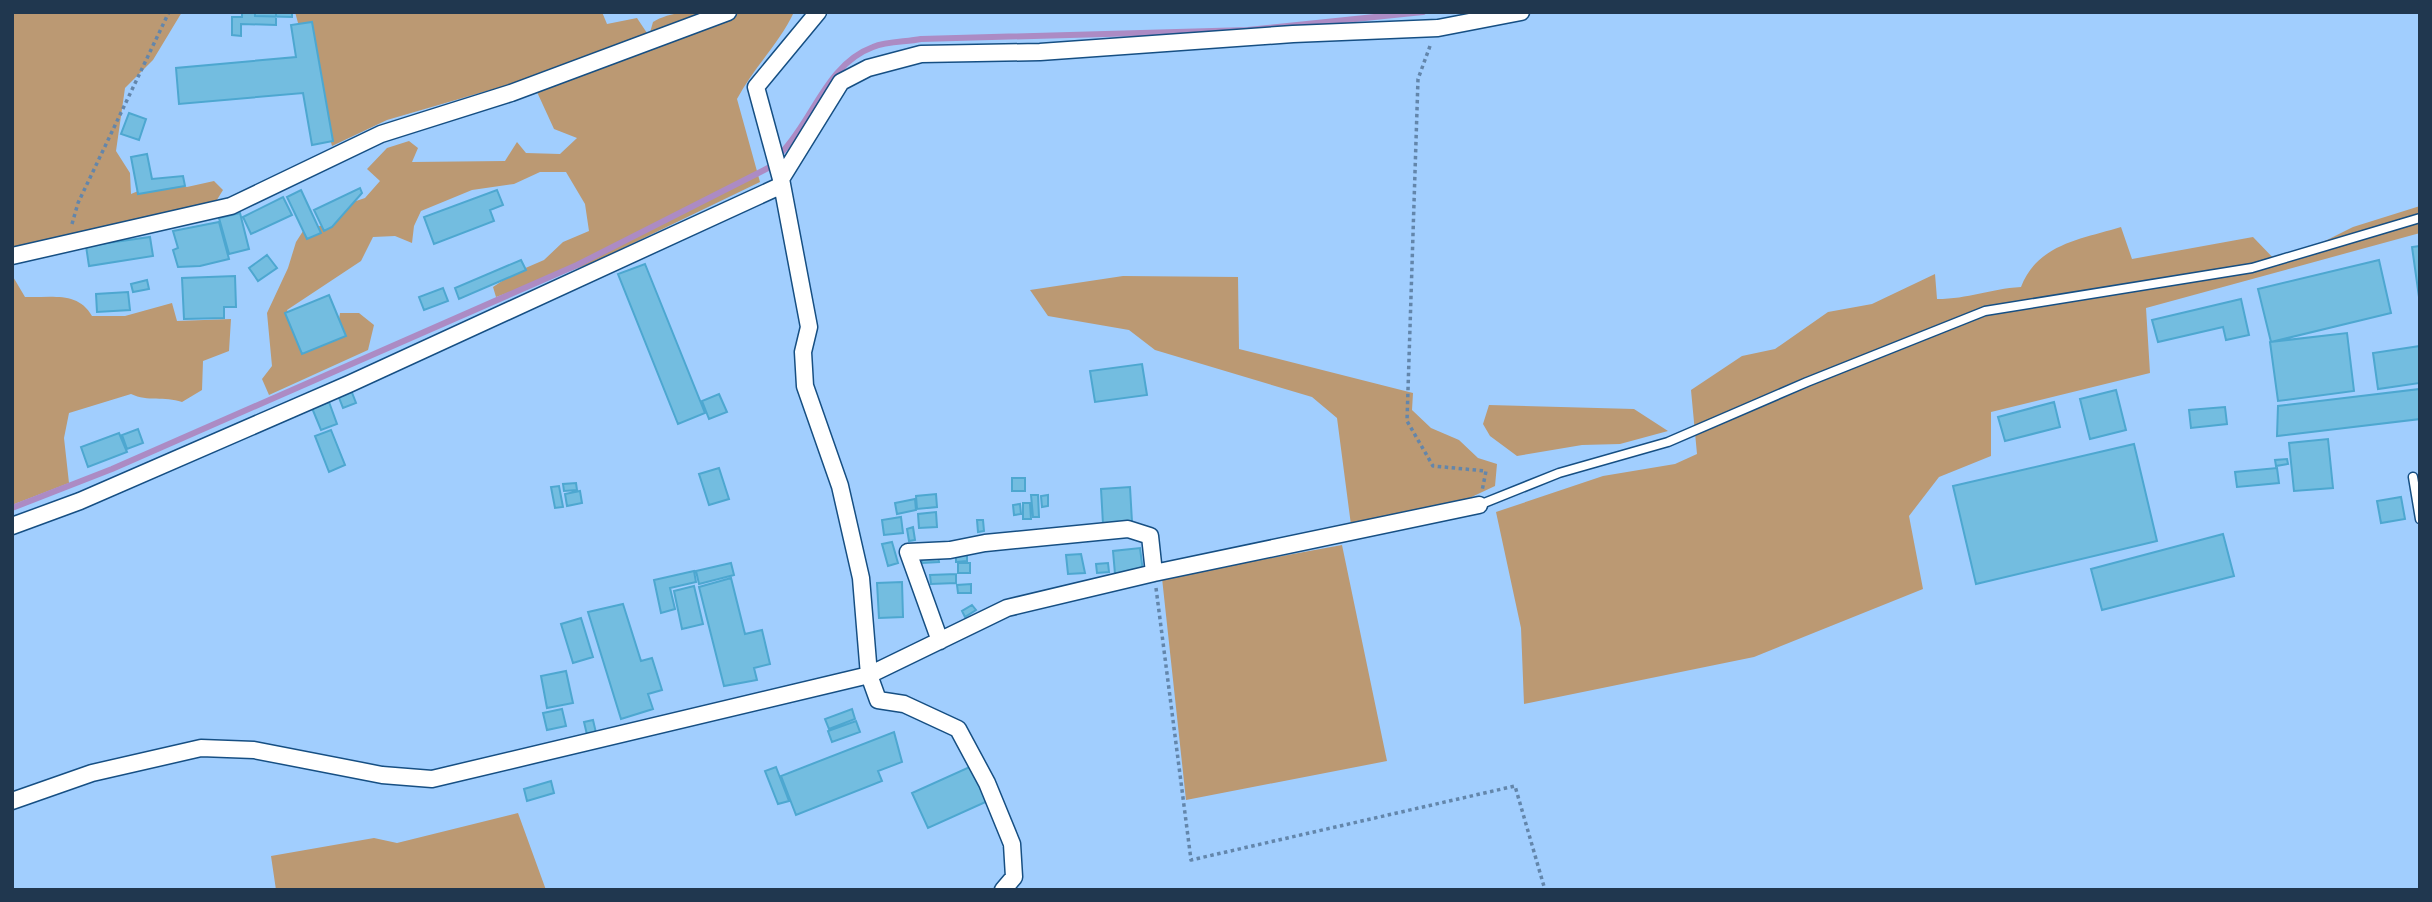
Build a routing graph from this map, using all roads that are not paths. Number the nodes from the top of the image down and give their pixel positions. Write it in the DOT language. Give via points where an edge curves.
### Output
graph roads {
  1 [pos="728,12"];
  2 [pos="818,12"];
  3 [pos="1521,12"];
  4 [pos="1449,21"];
  5 [pos="780,183"];
  6 [pos="2420,218"];
  7 [pos="12,256"];
  8 [pos="2413,477"];
  9 [pos="1479,505"];
  10 [pos="2420,519"];
  11 [pos="12,526"];
  12 [pos="1154,573"];
  13 [pos="940,640"];
  14 [pos="869,675"];
  15 [pos="12,801"];
  16 [pos="1003,890"];
  1 -- 7 [label="street" via="511,93 381,134 231,206"];
  2 -- 5 [label="street" via="756,88"];
  3 -- 4 [label="street"];
  4 -- 5 [label="street" via="1040,52 921,54 868,68 841,82"];
  5 -- 11 [label="street" via="349,384"];
  5 -- 14 [label="street" via="809,327 803,352 805,386 840,486 861,578"];
  6 -- 9 [label="lane" via="2252,268 1984,311 1668,442 1559,473"];
  8 -- 10 [label="lane"];
  9 -- 12 [label="street"];
  12 -- 13 [label="street" via="1007,608"];
  12 -- 13 [label="street" via="1150,536 1128,529 908,552"];
  13 -- 14 [label="street"];
  14 -- 15 [label="street" via="432,779 382,775 254,750 201,748 92,773"];
  14 -- 16 [label="street" via="878,700 904,704 958,729 1012,844 1014,877"];
}
